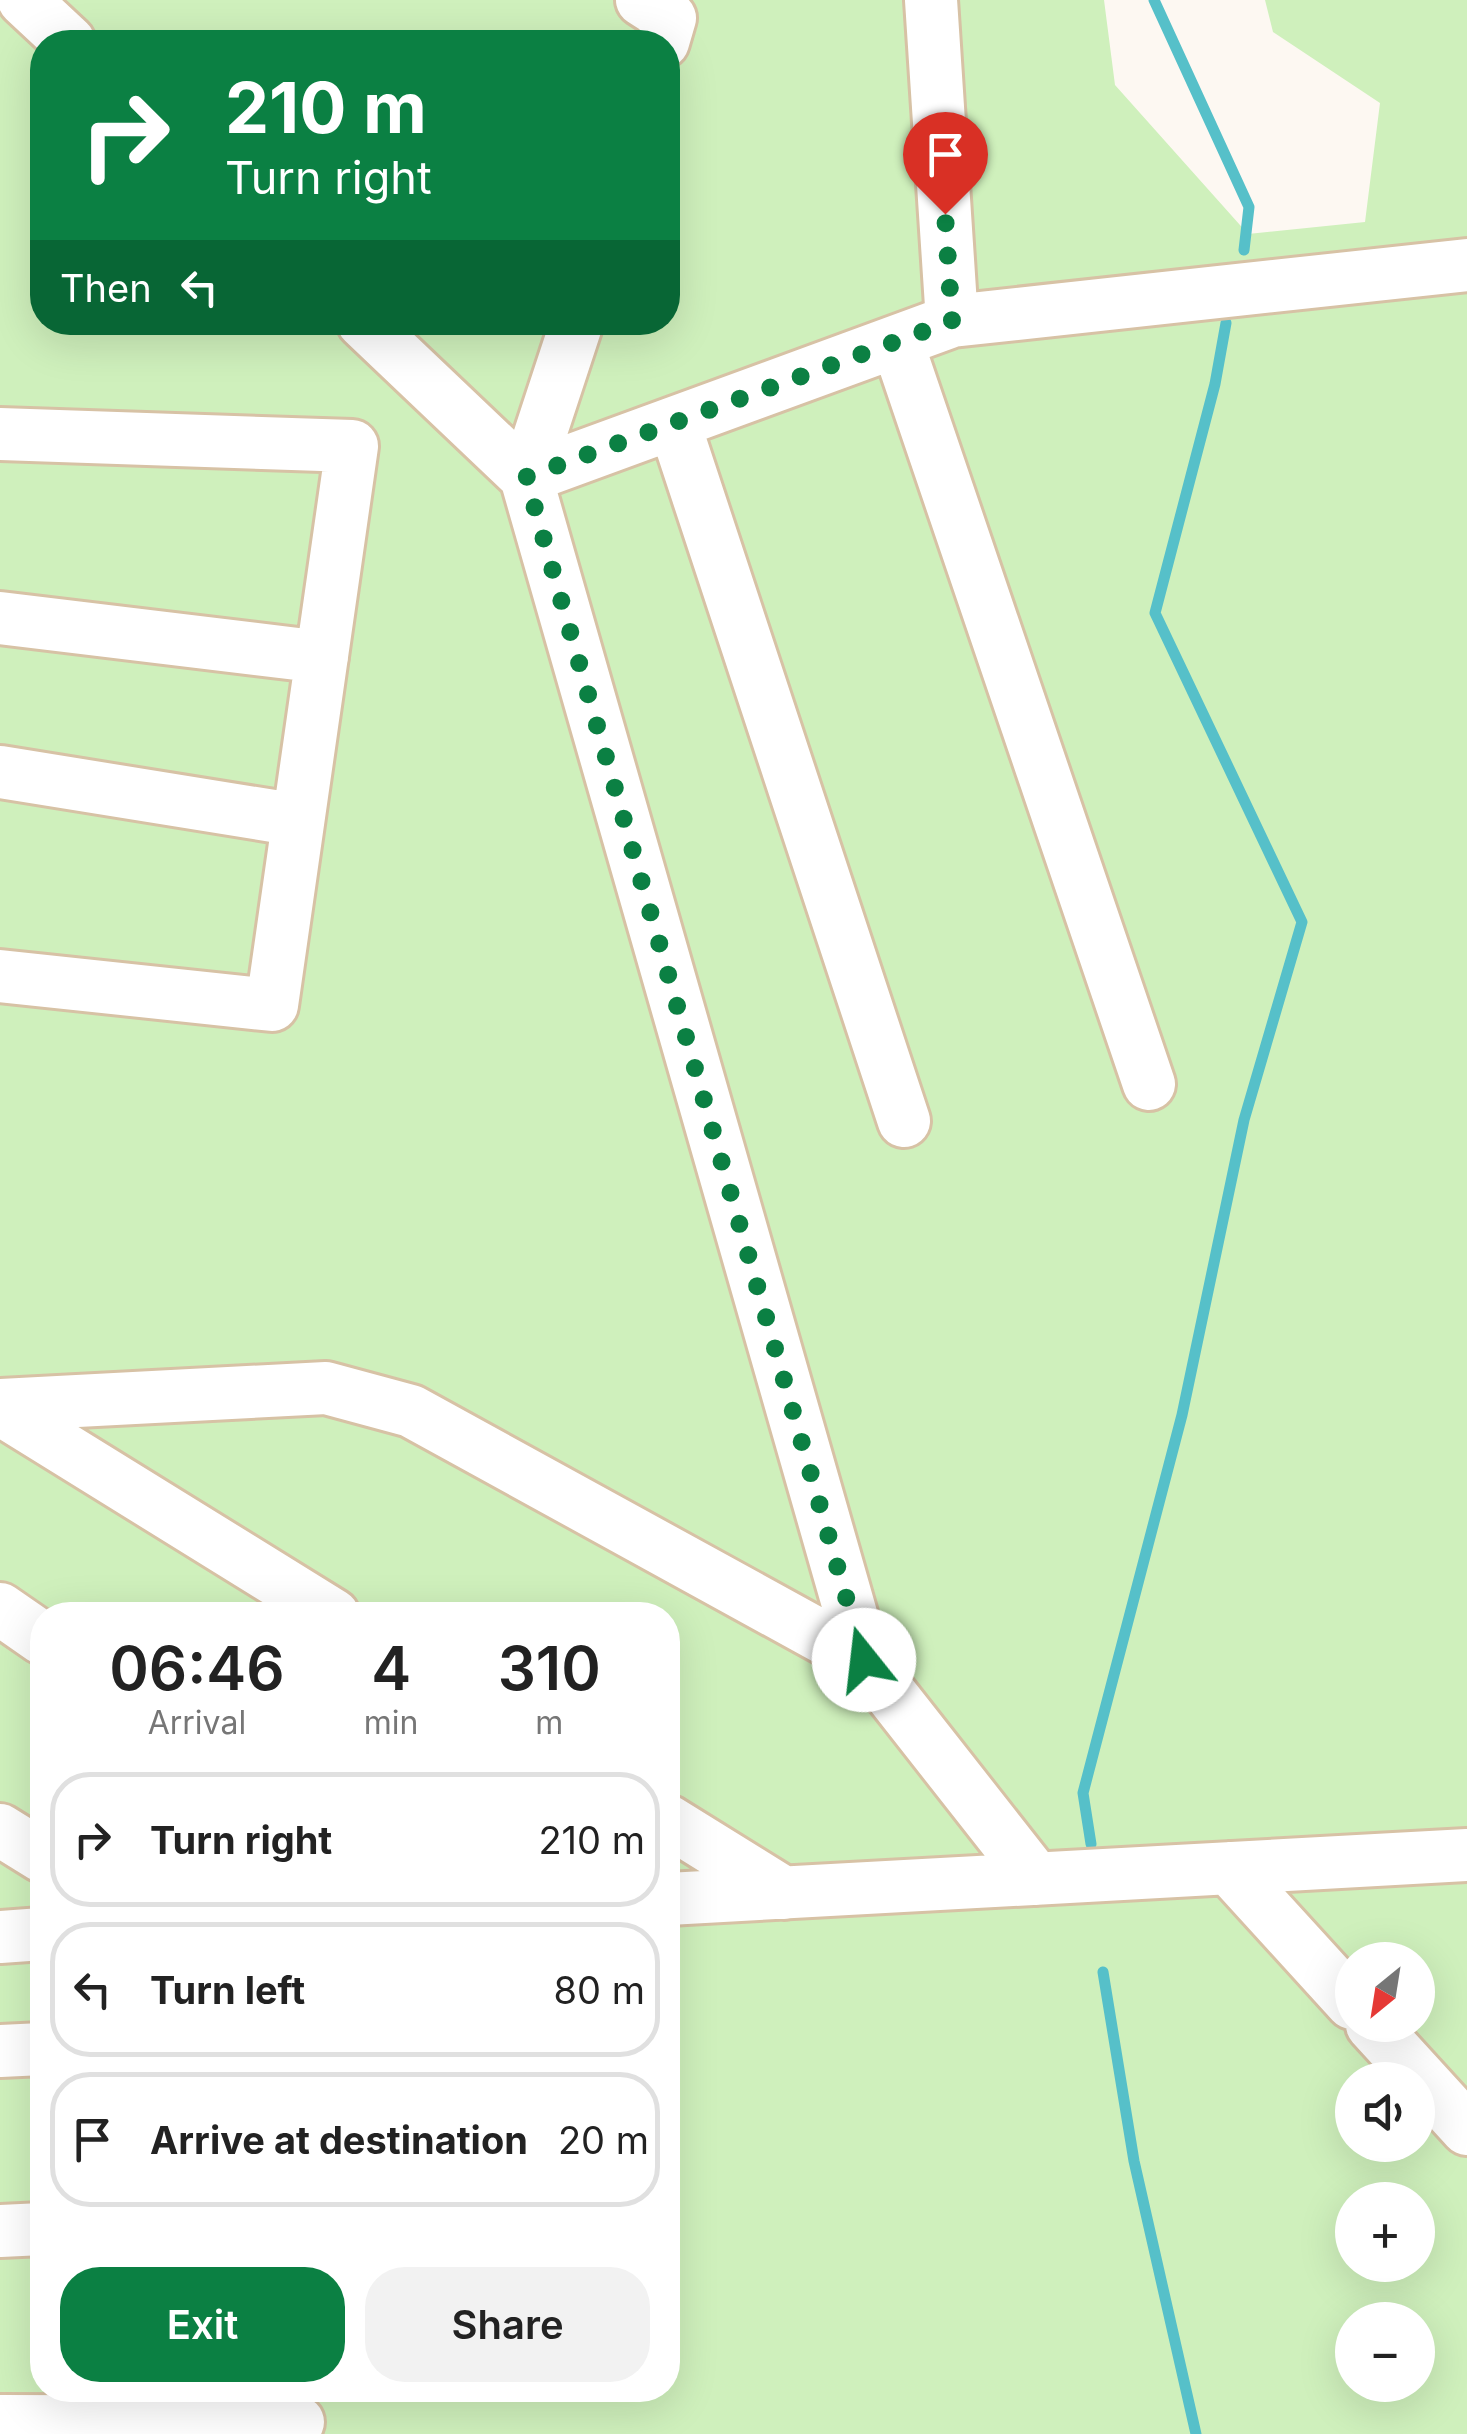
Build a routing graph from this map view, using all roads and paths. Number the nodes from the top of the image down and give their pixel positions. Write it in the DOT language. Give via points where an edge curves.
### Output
graph roads {
  1 [pos="25,0"];
  2 [pos="931,0"];
  3 [pos="56,30"];
  4 [pos="1467,264"];
  5 [pos="952,321"];
  6 [pos="378,335"];
  7 [pos="573,335"];
  8 [pos="897,342"];
  9 [pos="674,423"];
  10 [pos="0,434"];
  11 [pos="526,477"];
  12 [pos="0,618"];
  13 [pos="322,657"];
  14 [pos="0,772"];
  15 [pos="298,820"];
  16 [pos="0,976"];
  17 [pos="1148,1084"];
  18 [pos="904,1121"];
  19 [pos="0,1407"];
  20 [pos="313,1602"];
  21 [pos="0,1610"];
  22 [pos="30,1630"];
  23 [pos="864,1660"];
  24 [pos="680,1828"];
  25 [pos="0,1830"];
  26 [pos="30,1849"];
  27 [pos="1467,1855"];
  28 [pos="1229,1868"];
  29 [pos="1036,1879"];
  30 [pos="784,1893"];
  31 [pos="680,1898"];
  32 [pos="30,1935"];
  33 [pos="0,1937"];
  34 [pos="1335,1984"];
  35 [pos="1388,2042"];
  36 [pos="30,2050"];
  37 [pos="0,2051"];
  38 [pos="1467,2128"];
  39 [pos="30,2230"];
  40 [pos="0,2231"];
  41 [pos="89,2415"];
  42 [pos="300,2416"];
  43 [pos="0,2421"];
  1 -- 3 [label="lane"];
  2 -- 5 [label="lane"];
  4 -- 5 [label="lane"];
  5 -- 8 [label="lane"];
  6 -- 11 [label="lane"];
  7 -- 11 [label="lane"];
  8 -- 9 [label="lane"];
  8 -- 17 [label="lane"];
  9 -- 11 [label="lane"];
  9 -- 18 [label="lane"];
  10 -- 13 [label="lane" via="352,446"];
  11 -- 23 [label="lane"];
  12 -- 13 [label="lane"];
  13 -- 15 [label="lane"];
  14 -- 15 [label="lane"];
  15 -- 16 [label="lane" via="272,1005"];
  19 -- 20 [label="lane"];
  19 -- 23 [label="lane" via="326,1388 411,1411"];
  21 -- 22 [label="lane"];
  23 -- 29 [label="lane"];
  24 -- 30 [label="lane"];
  25 -- 26 [label="lane"];
  27 -- 28 [label="lane"];
  28 -- 29 [label="lane"];
  28 -- 34 [label="lane"];
  29 -- 30 [label="lane"];
  30 -- 31 [label="lane"];
  32 -- 33 [label="lane"];
  35 -- 38 [label="lane"];
  36 -- 37 [label="lane"];
  39 -- 40 [label="lane"];
  41 -- 42 [label="lane"];
  41 -- 43 [label="lane"];
}
